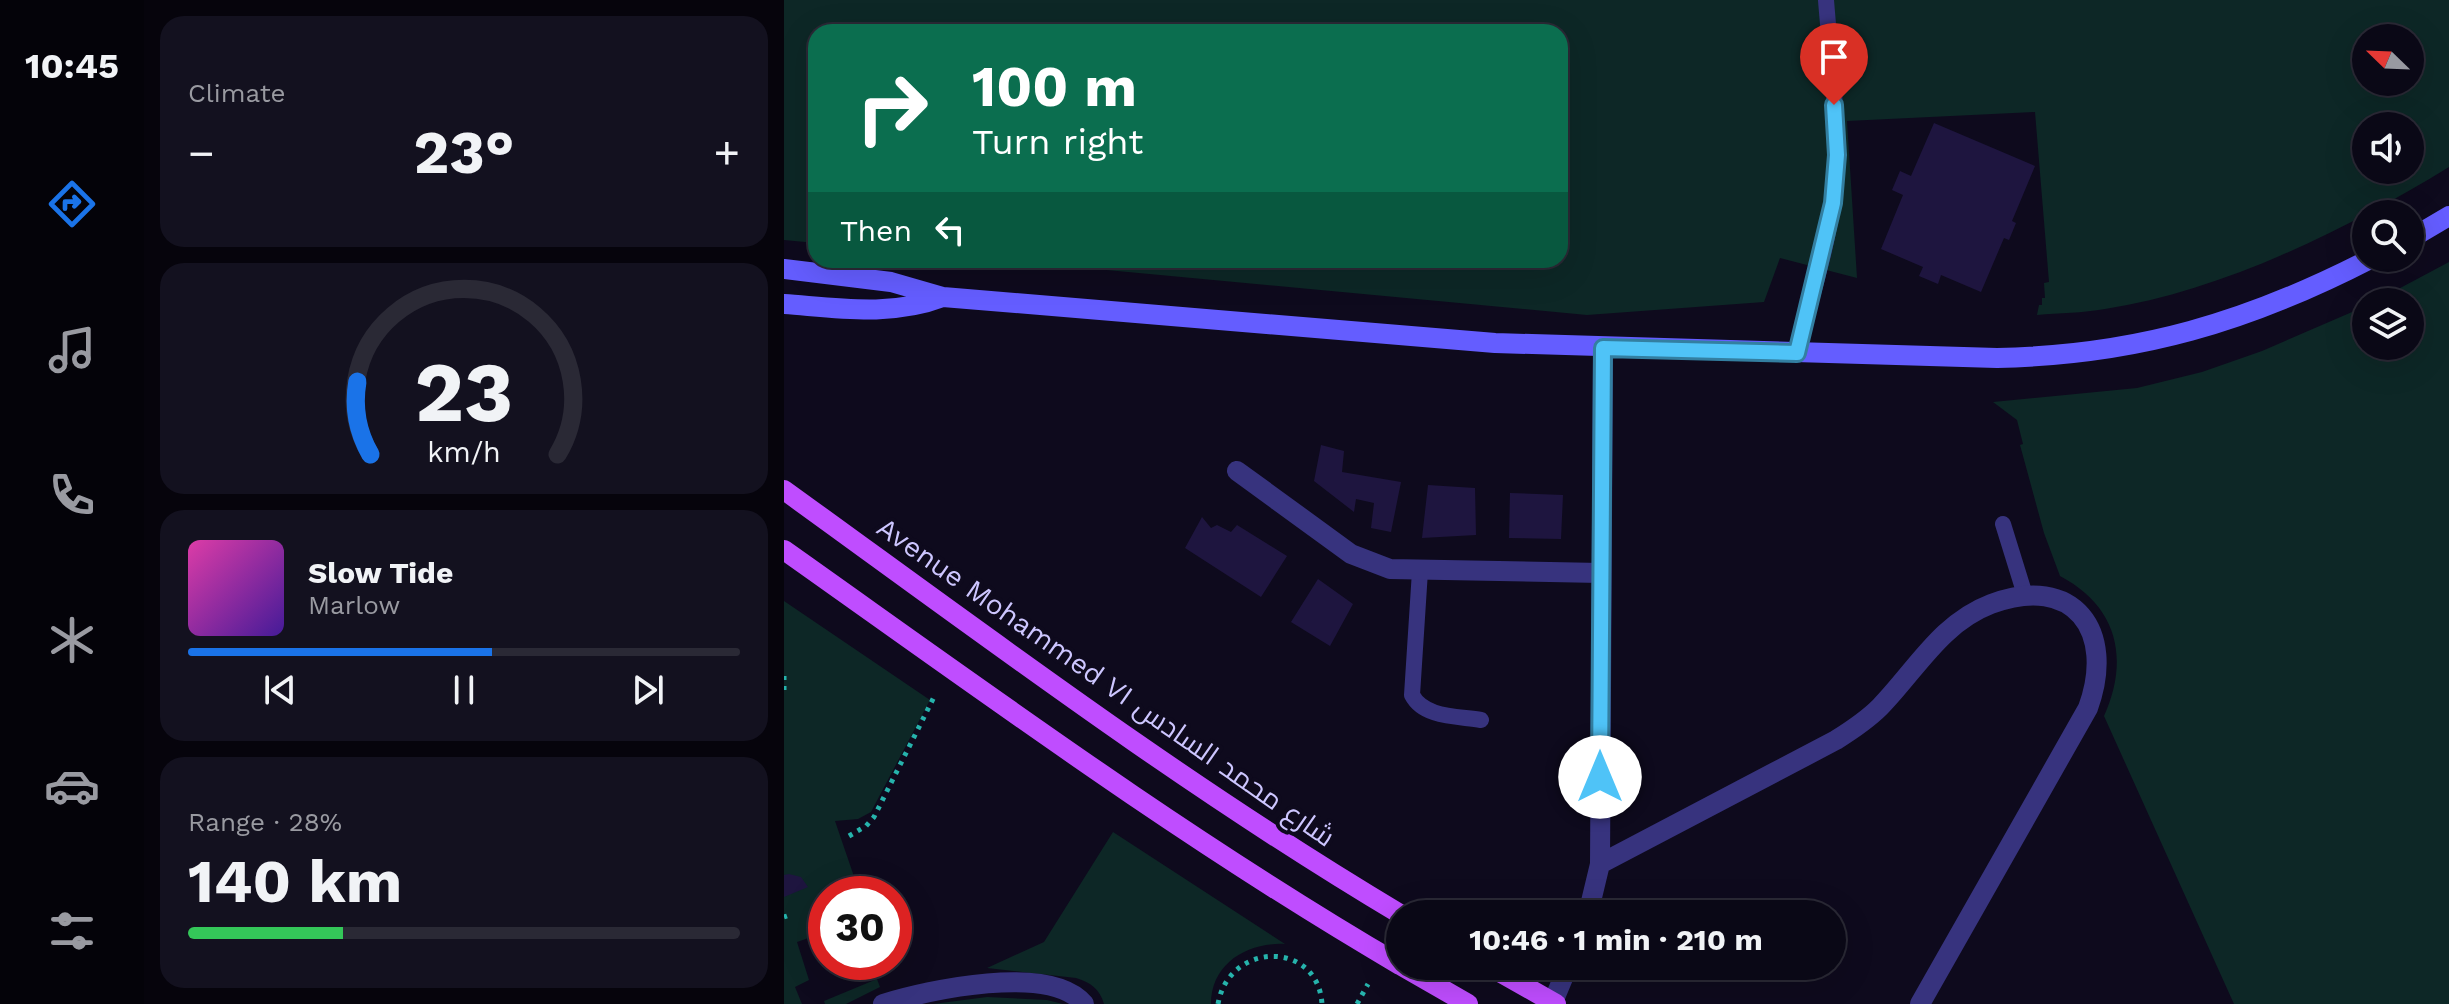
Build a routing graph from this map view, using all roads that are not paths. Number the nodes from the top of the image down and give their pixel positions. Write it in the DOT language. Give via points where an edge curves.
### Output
graph roads {
  1 [pos="1826,0"];
  2 [pos="2449,216"];
  3 [pos="2424,231"];
  4 [pos="2352,267"];
  5 [pos="784,269"];
  6 [pos="943,297"];
  7 [pos="784,304"];
  8 [pos="1603,348"];
  9 [pos="1797,353"];
  10 [pos="1237,471"];
  11 [pos="784,490"];
  12 [pos="2003,524"];
  13 [pos="784,550"];
  14 [pos="784,561"];
  15 [pos="813,571"];
  16 [pos="1420,571"];
  17 [pos="1601,573"];
  18 [pos="2025,595"];
  19 [pos="1481,720"];
  20 [pos="1600,864"];
  21 [pos="1591,900"];
  22 [pos="1386,905"];
  23 [pos="1386,956"];
  24 [pos="1427,980"];
  25 [pos="1514,980"];
  26 [pos="1563,980"];
  27 [pos="1555,1003"];
  28 [pos="883,1004"];
  29 [pos="1084,1004"];
  30 [pos="1468,1004"];
  31 [pos="1920,1004"];
  1 -- 9 [label="lane" via="1835,179 1829,227"];
  2 -- 3 [label="street"];
  4 -- 9 [label="street" via="2254,313 2101,350 1997,358"];
  5 -- 6 [label="street" via="891,282"];
  6 -- 7 [label="street" via="881,311"];
  6 -- 8 [label="street" via="1408,337"];
  8 -- 9 [label="street"];
  8 -- 17 [label="street"];
  10 -- 16 [label="street" via="1351,554 1390,569"];
  11 -- 22 [label="main road, Avenue Mohammed VI شارع محمد السادس" via="1160,761"];
  12 -- 18 [label="lane"];
  13 -- 15 [label="main road"];
  14 -- 15 [label="main road"];
  15 -- 23 [label="main road" via="1211,849"];
  16 -- 17 [label="street"];
  16 -- 19 [label="lane" via="1412,695 1430,711"];
  17 -- 20 [label="street"];
  18 -- 20 [label="street" via="1995,602 1959,620 1879,708 1836,740"];
  18 -- 31 [label="street" via="2060,599 2088,621 2098,656 2095,691"];
  20 -- 21 [label="street"];
  24 -- 30 [label="main road"];
  25 -- 27 [label="main road"];
  26 -- 27 [label="street"];
  28 -- 29 [label="street" via="939,991 1030,983 1067,990"];
}
